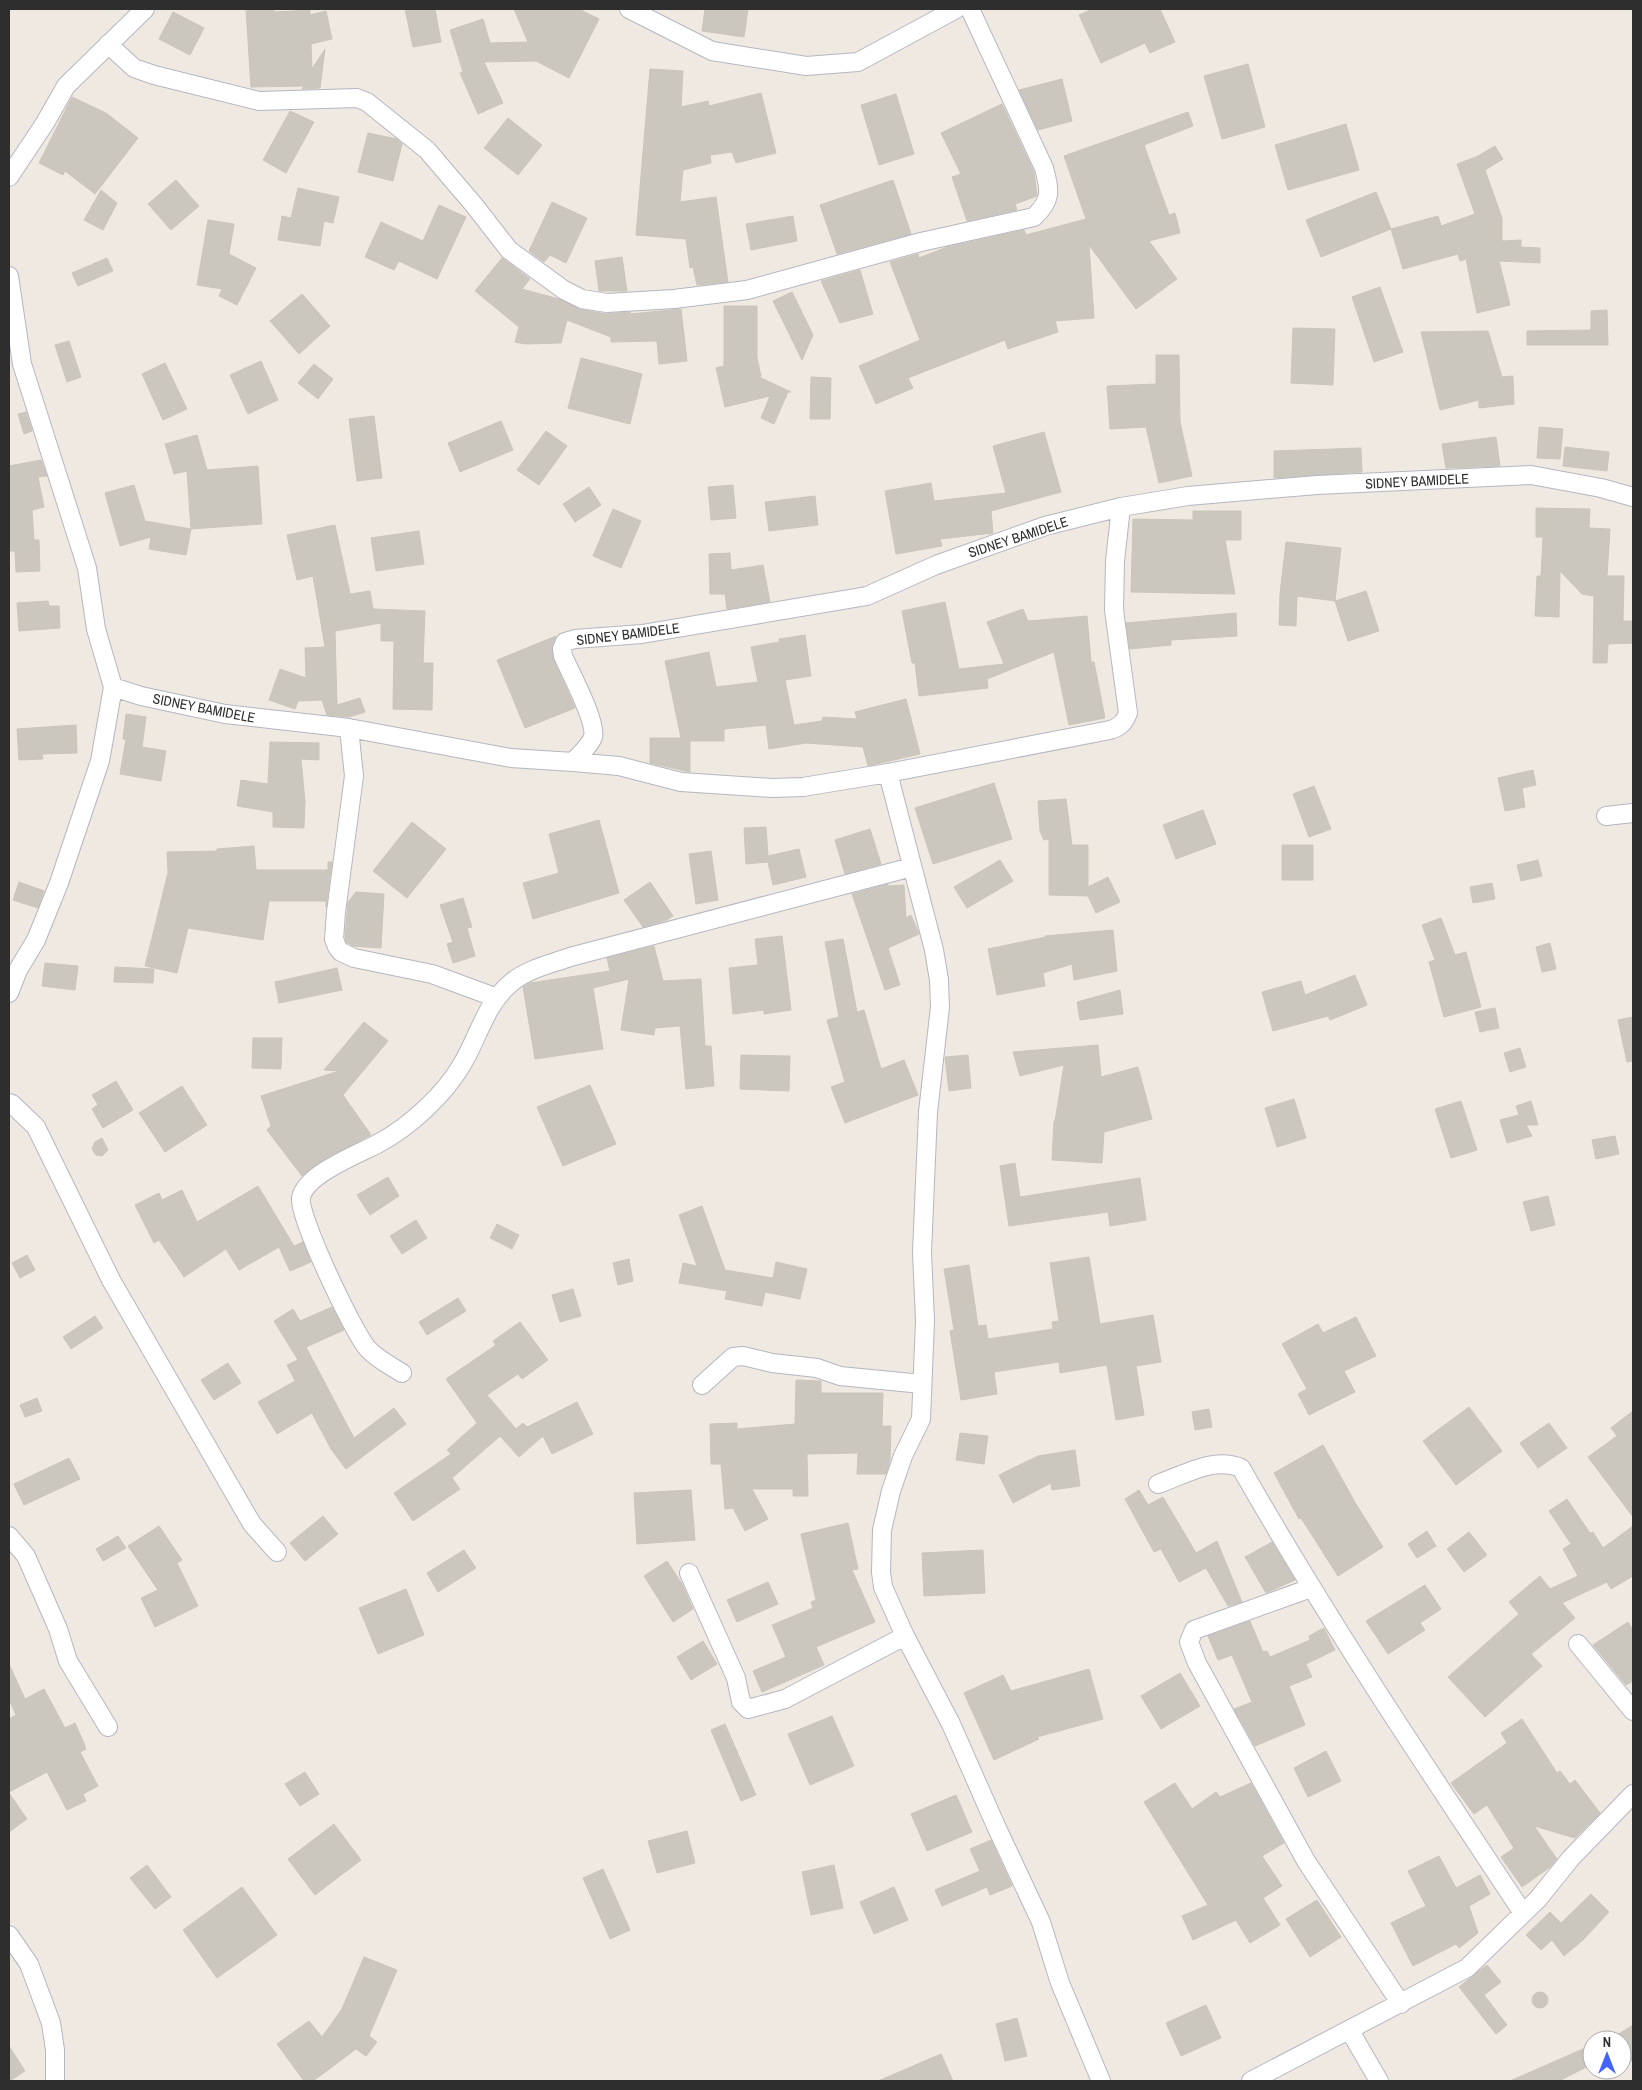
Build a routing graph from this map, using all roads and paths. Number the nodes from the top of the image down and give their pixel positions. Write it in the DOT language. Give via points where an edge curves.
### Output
graph roads {
  1 [pos="145,9"];
  2 [pos="629,9"];
  3 [pos="956,9"];
  4 [pos="970,9"];
  5 [pos="108,44"];
  6 [pos="11,165"];
  7 [pos="9,276"];
  8 [pos="1633,497"];
  9 [pos="1121,508"];
  10 [pos="113,687"];
  11 [pos="349,728"];
  12 [pos="573,762"];
  13 [pos="888,773"];
  14 [pos="1633,813"];
  15 [pos="1606,816"];
  16 [pos="912,866"];
  17 [pos="9,993"];
  18 [pos="497,998"];
  19 [pos="9,1104"];
  20 [pos="402,1373"];
  21 [pos="702,1384"];
  22 [pos="922,1384"];
  23 [pos="1158,1484"];
  24 [pos="9,1536"];
  25 [pos="277,1552"];
  26 [pos="689,1573"];
  27 [pos="1311,1588"];
  28 [pos="905,1636"];
  29 [pos="1578,1644"];
  30 [pos="1633,1711"];
  31 [pos="108,1727"];
  32 [pos="1633,1794"];
  33 [pos="1523,1913"];
  34 [pos="9,1935"];
  35 [pos="1401,2004"];
  36 [pos="1350,2031"];
  37 [pos="55,2081"];
  38 [pos="1101,2081"];
  39 [pos="1251,2081"];
  40 [pos="1379,2081"];
  1 -- 5 [label="street"];
  2 -- 3 [label="street" via="712,51 806,66 858,62"];
  4 -- 5 [label="street" via="1044,168 1050,188 1046,206 1034,218 921,242 747,290 607,303 582,299 564,290 509,250 427,150 368,102 357,98 259,101 147,73 134,68"];
  5 -- 6 [label="street" via="66,86 45,123"];
  7 -- 10 [label="street" via="22,364 87,568 96,629"];
  8 -- 9 [label="street, SIDNEY BAMIDELE" via="1531,475 1317,485 1188,496"];
  9 -- 12 [label="street, SIDNEY BAMIDELE" via="1045,526 936,565 868,596 642,634 565,642 563,656 593,728 588,745"];
  9 -- 13 [label="street" via="1114,610 1128,713 1124,722 1110,730"];
  10 -- 11 [label="street, SIDNEY BAMIDELE" via="225,714"];
  10 -- 17 [label="street" via="100,761 59,883 36,940"];
  11 -- 12 [label="street, SIDNEY BAMIDELE" via="511,758"];
  11 -- 18 [label="street" via="354,776 336,912 334,939 337,947 354,958 432,974"];
  12 -- 13 [label="street" via="619,766 681,782 772,788 803,787"];
  13 -- 16 [label="street"];
  14 -- 15 [label="street"];
  16 -- 18 [label="street" via="570,957 525,974"];
  16 -- 22 [label="street" via="934,950 940,1007 928,1112 922,1252 925,1321"];
  18 -- 20 [label="street" via="460,1068 431,1104 395,1135 332,1167 310,1183 301,1198 304,1218 367,1348"];
  19 -- 25 [label="street" via="36,1127 116,1288 252,1524"];
  21 -- 22 [label="street" via="733,1357 743,1356 817,1368 840,1376"];
  22 -- 28 [label="street" via="921,1419 903,1456 882,1530 883,1587"];
  23 -- 27 [label="street" via="1218,1463 1241,1468"];
  24 -- 31 [label="street" via="26,1556 58,1629 68,1661"];
  26 -- 28 [label="street" via="736,1678 741,1702 748,1709 785,1699"];
  27 -- 33 [label="street"];
  27 -- 35 [label="street" via="1194,1630 1189,1642 1197,1663 1306,1861"];
  28 -- 38 [label="street" via="951,1724 1041,1922 1063,1991"];
  29 -- 30 [label="street"];
  32 -- 33 [label="street"];
  33 -- 35 [label="street" via="1467,1968"];
  34 -- 37 [label="street" via="29,1964 51,2023"];
  35 -- 36 [label="street"];
  36 -- 39 [label="street"];
  36 -- 40 [label="street"];
}
